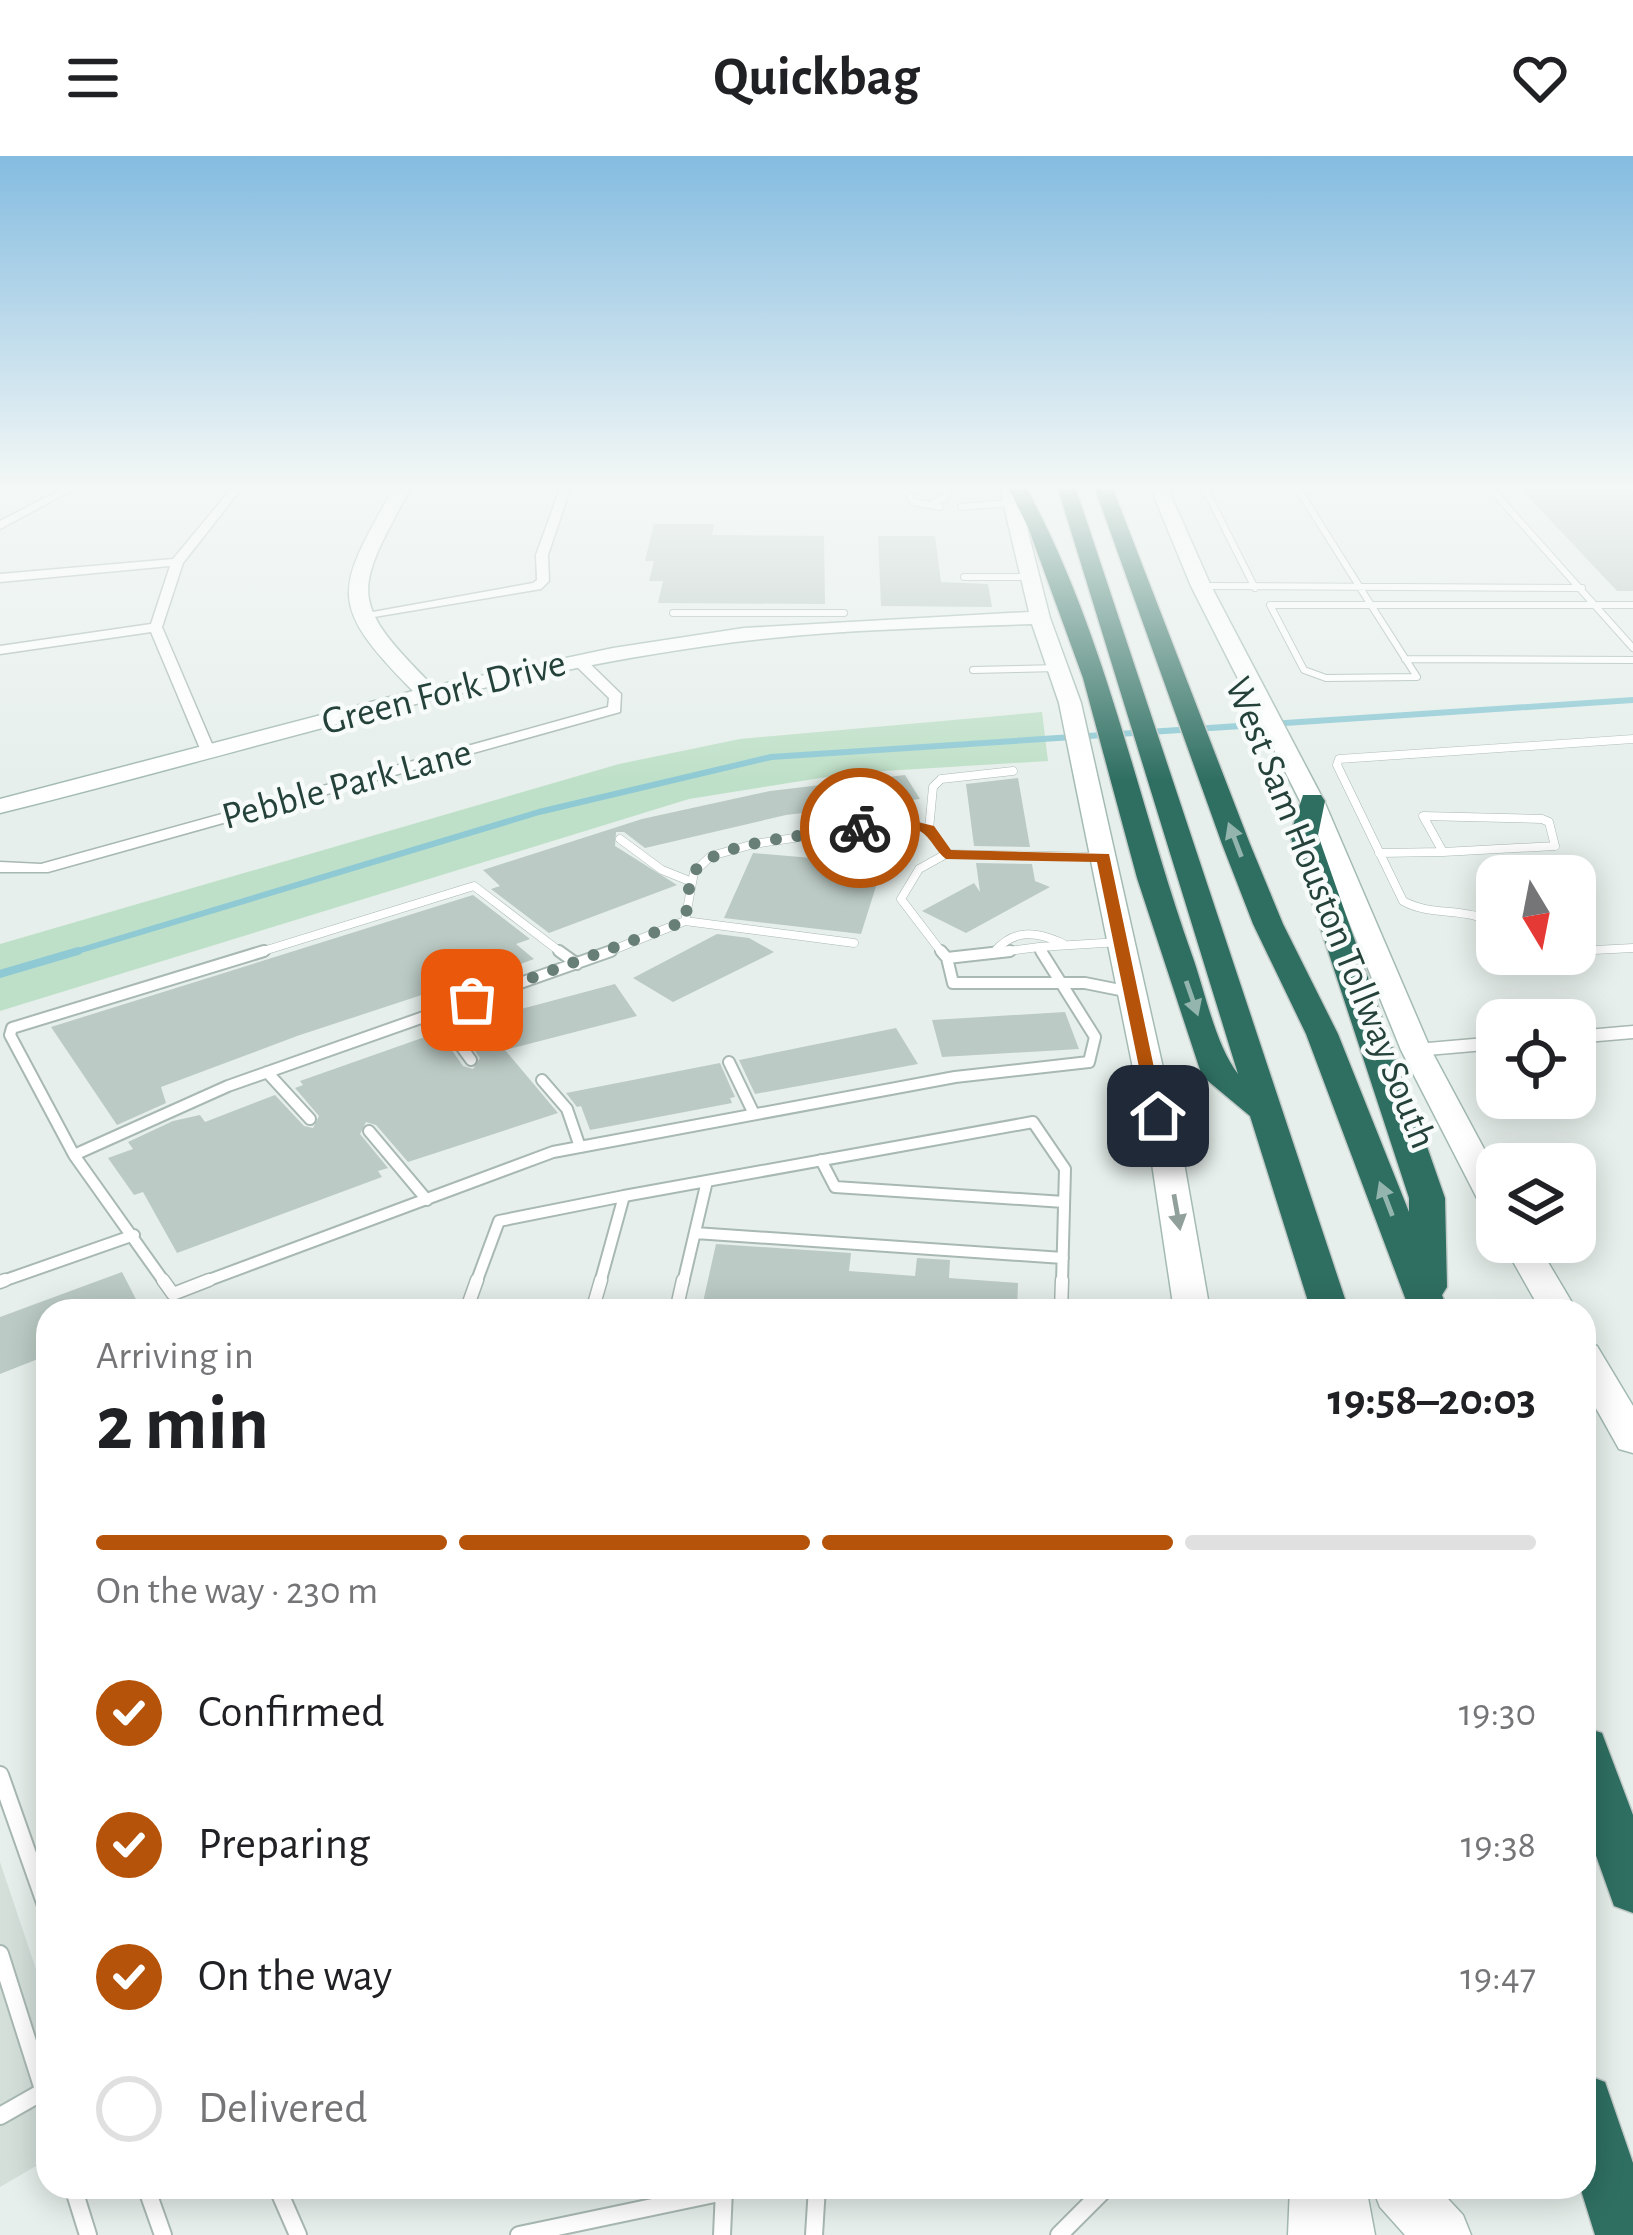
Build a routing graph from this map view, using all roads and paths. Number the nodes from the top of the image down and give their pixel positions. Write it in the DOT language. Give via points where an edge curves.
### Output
graph roads {
  1 [pos="168,586"];
  2 [pos="358,586"];
  3 [pos="537,586"];
  4 [pos="1032,586"];
  5 [pos="1060,586"];
  6 [pos="1098,586"];
  7 [pos="1140,586"];
  8 [pos="1201,586"];
  9 [pos="1256,588"];
  10 [pos="1361,588"];
  11 [pos="1582,588"];
  12 [pos="1372,605"];
  13 [pos="1596,605"];
  14 [pos="1633,605"];
  15 [pos="673,613"];
  16 [pos="844,613"];
  17 [pos="362,615"];
  18 [pos="1040,618"];
  19 [pos="156,626"];
  20 [pos="1631,644"];
  21 [pos="0,650"];
  22 [pos="1405,659"];
  23 [pos="578,660"];
  24 [pos="1633,660"];
  25 [pos="1058,668"];
  26 [pos="973,670"];
  27 [pos="429,695"];
  28 [pos="1633,739"];
  29 [pos="208,751"];
  30 [pos="1013,771"];
  31 [pos="1312,801"];
  32 [pos="0,806"];
  33 [pos="929,830"];
  34 [pos="620,839"];
  35 [pos="1443,852"];
  36 [pos="1378,853"];
  37 [pos="946,854"];
  38 [pos="1104,857"];
  39 [pos="7,868"];
  40 [pos="692,883"];
  41 [pos="1476,914"];
  42 [pos="685,921"];
  43 [pos="1123,942"];
  44 [pos="854,943"];
  45 [pos="1065,944"];
  46 [pos="1039,947"];
  47 [pos="1633,948"];
  48 [pos="1596,951"];
  49 [pos="993,952"];
  50 [pos="947,958"];
  51 [pos="577,964"];
  52 [pos="1058,984"];
  53 [pos="1133,992"];
  54 [pos="436,1013"];
  55 [pos="1633,1032"];
  56 [pos="1596,1035"];
  57 [pos="1476,1045"];
  58 [pos="1416,1050"];
  59 [pos="471,1060"];
  60 [pos="729,1062"];
  61 [pos="267,1072"];
  62 [pos="542,1080"];
  63 [pos="1266,1111"];
  64 [pos="754,1114"];
  65 [pos="310,1119"];
  66 [pos="369,1131"];
  67 [pos="580,1147"];
  68 [pos="74,1155"];
  69 [pos="821,1160"];
  70 [pos="1476,1164"];
  71 [pos="707,1181"];
  72 [pos="624,1196"];
  73 [pos="427,1200"];
  74 [pos="1064,1202"];
  75 [pos="695,1233"];
  76 [pos="134,1235"];
  77 [pos="1063,1258"];
  78 [pos="1531,1263"];
  79 [pos="0,1282"];
  80 [pos="470,1299"];
  81 [pos="595,1299"];
  82 [pos="679,1299"];
  83 [pos="1061,1299"];
  84 [pos="1190,1299"];
  85 [pos="1326,1299"];
  86 [pos="1424,1299"];
  87 [pos="1428,1299"];
  88 [pos="1552,1299"];
  89 [pos="1596,1375"];
  90 [pos="1633,1439"];
  91 [pos="0,1775"];
  92 [pos="1596,1783"];
  93 [pos="36,1877"];
  94 [pos="1633,1888"];
  95 [pos="0,1954"];
  96 [pos="36,2067"];
  97 [pos="36,2102"];
  98 [pos="0,2116"];
  99 [pos="1596,2141"];
  100 [pos="77,2199"];
  101 [pos="150,2199"];
  102 [pos="282,2199"];
  103 [pos="683,2199"];
  104 [pos="724,2199"];
  105 [pos="816,2199"];
  106 [pos="1095,2199"];
  107 [pos="1318,2199"];
  108 [pos="1340,2199"];
  109 [pos="1411,2199"];
  110 [pos="1620,2215"];
  111 [pos="88,2235"];
  112 [pos="163,2235"];
  113 [pos="298,2235"];
  114 [pos="519,2235"];
  115 [pos="722,2235"];
  116 [pos="814,2235"];
  117 [pos="1059,2235"];
  118 [pos="1316,2235"];
  119 [pos="1347,2235"];
  120 [pos="1443,2235"];
  1 -- 19 [label="street"];
  2 -- 17 [label="main road"];
  3 -- 17 [label="street"];
  4 -- 18 [label="main road"];
  5 -- 63 [label="highway, one-way" via="1219,1076"];
  6 -- 63 [label="highway"];
  86 -- 7 [label="highway, West Sam Houston Tollway South, one-way"];
  8 -- 9 [label="lane"];
  8 -- 31 [label="main road"];
  9 -- 10 [label="lane"];
  10 -- 11 [label="lane"];
  10 -- 12 [label="lane"];
  11 -- 13 [label="lane"];
  12 -- 13 [label="lane"];
  12 -- 22 [label="lane"];
  12 -- 22 [label="lane" via="1270,605 1304,670 1326,678 1417,677"];
  13 -- 14 [label="lane"];
  13 -- 20 [label="lane"];
  15 -- 16 [label="lane"];
  17 -- 27 [label="main road"];
  18 -- 23 [label="main road, Green Fork Drive" via="844,626"];
  18 -- 25 [label="main road"];
  19 -- 21 [label="street"];
  19 -- 29 [label="street"];
  22 -- 24 [label="lane"];
  23 -- 27 [label="main road, Green Fork Drive"];
  23 -- 39 [label="street, Pebble Park Lane" via="616,697 615,709 42,868"];
  25 -- 26 [label="lane"];
  25 -- 38 [label="main road"];
  27 -- 29 [label="main road, Green Fork Drive"];
  28 -- 36 [label="lane" via="1339,759"];
  29 -- 32 [label="main road, Green Fork Drive"];
  30 -- 33 [label="lane" via="940,778"];
  31 -- 58 [label="main road"];
  31 -- 87 [label="highway" via="1304,835 1427,1198"];
  33 -- 37 [label="lane"];
  33 -- 40 [label="lane" via="901,822 754,844 711,856"];
  34 -- 40 [label="lane"];
  35 -- 35 [label="lane" via="1488,849 1555,846 1542,818 1423,816"];
  35 -- 36 [label="lane"];
  36 -- 41 [label="lane" via="1412,908"];
  37 -- 38 [label="lane"];
  37 -- 50 [label="lane" via="919,869 901,899"];
  38 -- 43 [label="main road"];
  40 -- 42 [label="lane"];
  42 -- 44 [label="lane"];
  42 -- 51 [label="lane"];
  43 -- 45 [label="lane"];
  43 -- 53 [label="main road"];
  45 -- 46 [label="lane"];
  45 -- 49 [label="lane" via="1038,932 1006,937"];
  46 -- 49 [label="lane"];
  46 -- 52 [label="lane"];
  47 -- 48 [label="lane"];
  49 -- 50 [label="lane"];
  50 -- 52 [label="lane" via="953,983"];
  51 -- 54 [label="lane"];
  51 -- 68 [label="lane" via="474,886 12,1028"];
  52 -- 53 [label="lane"];
  52 -- 64 [label="lane" via="1095,1037 1088,1062"];
  53 -- 84 [label="main road, one-way"];
  54 -- 59 [label="lane"];
  54 -- 61 [label="lane"];
  55 -- 56 [label="street"];
  57 -- 58 [label="street"];
  58 -- 70 [label="main road"];
  60 -- 64 [label="lane"];
  61 -- 65 [label="lane"];
  61 -- 68 [label="lane"];
  62 -- 67 [label="lane" via="567,1109"];
  63 -- 85 [label="highway"];
  64 -- 67 [label="lane"];
  66 -- 73 [label="lane"];
  67 -- 73 [label="lane"];
  68 -- 76 [label="lane"];
  69 -- 71 [label="lane"];
  69 -- 74 [label="lane" via="835,1187"];
  69 -- 74 [label="lane" via="1033,1122 1065,1169"];
  71 -- 72 [label="lane"];
  71 -- 75 [label="lane"];
  72 -- 80 [label="lane" via="499,1221"];
  72 -- 81 [label="lane"];
  73 -- 76 [label="lane" via="173,1294"];
  74 -- 77 [label="lane"];
  75 -- 77 [label="lane"];
  75 -- 82 [label="lane"];
  76 -- 79 [label="lane"];
  77 -- 83 [label="lane"];
  78 -- 88 [label="main road"];
  89 -- 90 [label="main road"];
  91 -- 93 [label="lane"];
  92 -- 94 [label="highway"];
  95 -- 96 [label="lane"];
  97 -- 98 [label="lane"];
  99 -- 110 [label="highway"];
  100 -- 111 [label="lane"];
  101 -- 112 [label="lane"];
  102 -- 113 [label="lane"];
  103 -- 114 [label="lane"];
  104 -- 115 [label="lane"];
  105 -- 116 [label="lane"];
  106 -- 117 [label="lane"];
  107 -- 118 [label="main road"];
  108 -- 119 [label="main road"];
  109 -- 120 [label="main road"];
}
